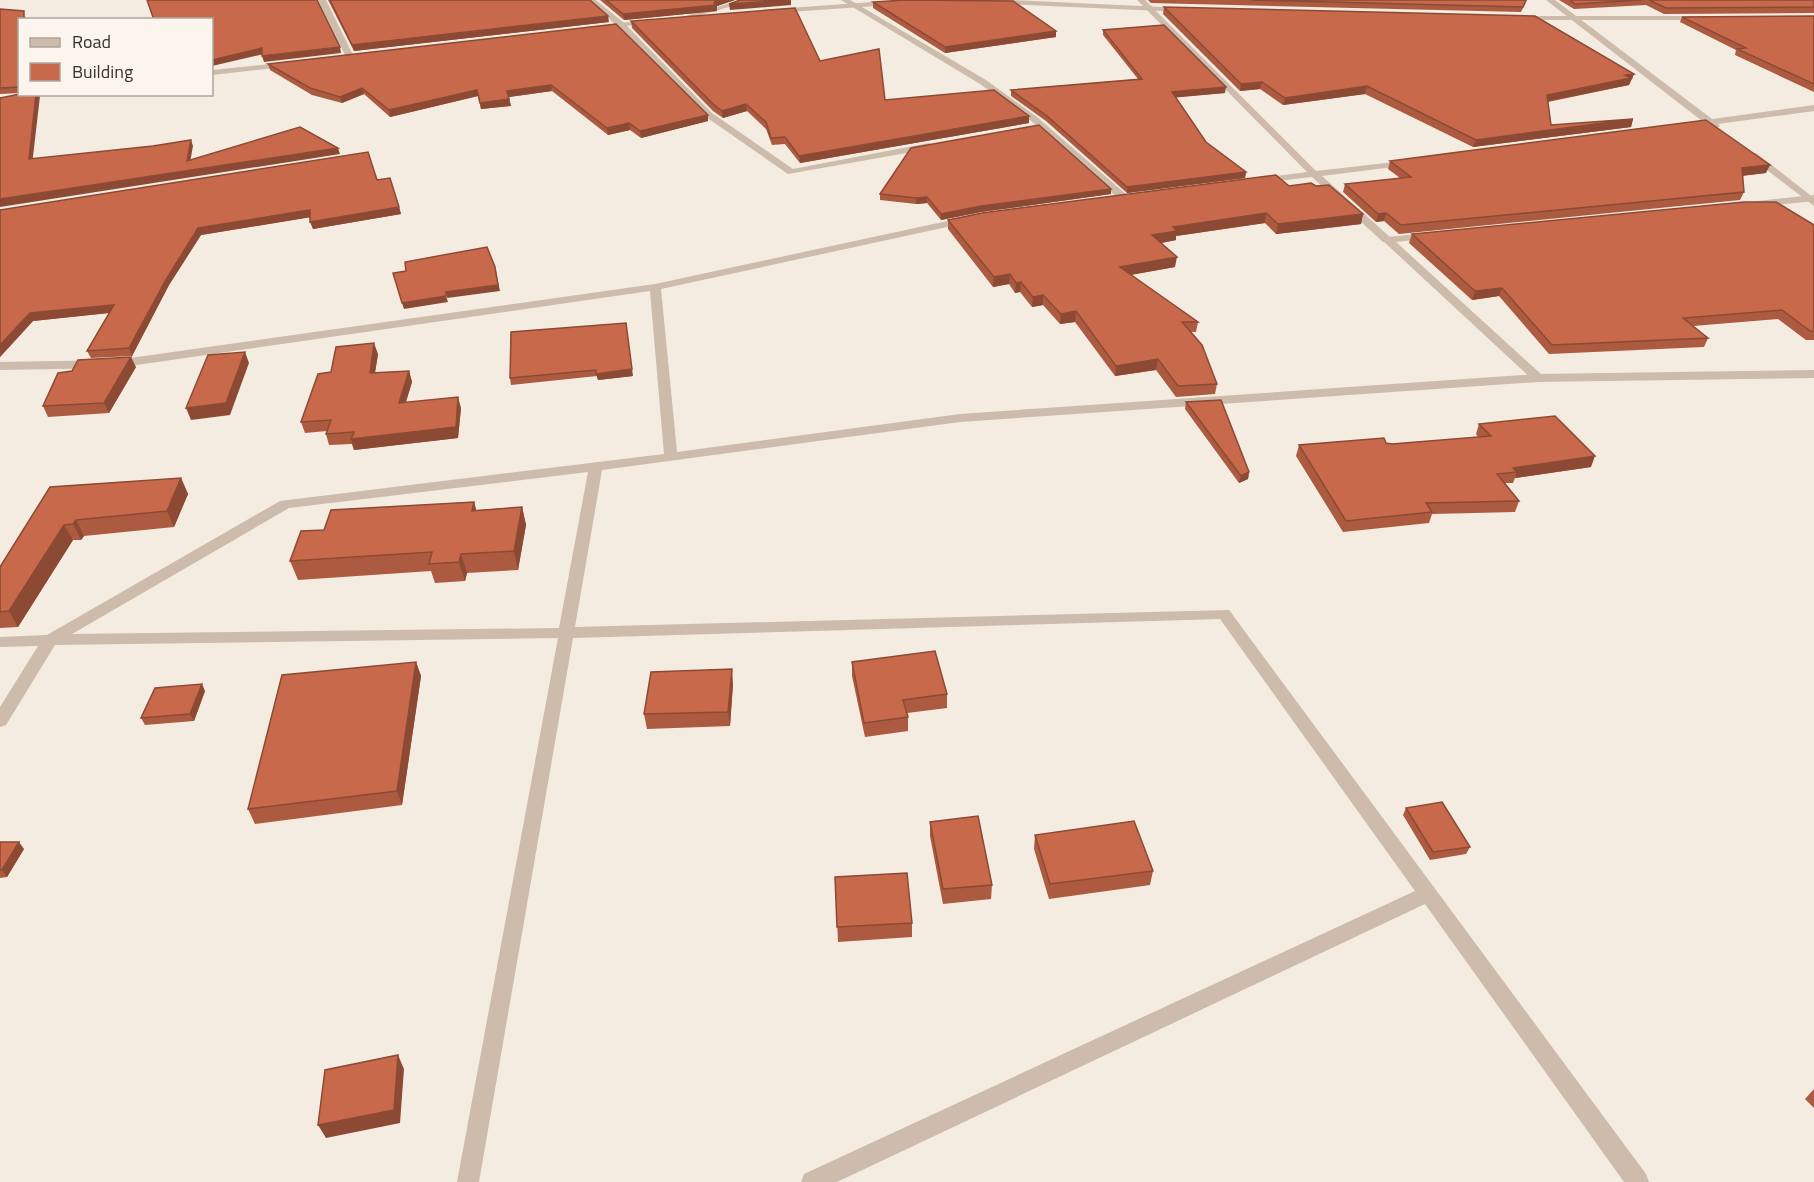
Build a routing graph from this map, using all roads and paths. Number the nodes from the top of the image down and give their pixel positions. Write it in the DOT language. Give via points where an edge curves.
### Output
graph roads {
  1 [pos="321,0"];
  2 [pos="592,0"];
  3 [pos="750,0"];
  4 [pos="845,0"];
  5 [pos="933,0"];
  6 [pos="961,0"];
  7 [pos="1141,0"];
  8 [pos="1550,0"];
  9 [pos="1012,1"];
  10 [pos="855,5"];
  11 [pos="1152,9"];
  12 [pos="1199,10"];
  13 [pos="765,12"];
  14 [pos="731,14"];
  15 [pos="686,17"];
  16 [pos="1506,17"];
  17 [pos="675,18"];
  18 [pos="1707,18"];
  19 [pos="1577,19"];
  20 [pos="654,21"];
  21 [pos="621,25"];
  22 [pos="586,29"];
  23 [pos="362,55"];
  24 [pos="350,57"];
  25 [pos="338,58"];
  26 [pos="304,62"];
  27 [pos="213,73"];
  28 [pos="1814,108"];
  29 [pos="1710,123"];
  30 [pos="1042,125"];
  31 [pos="1030,127"];
  32 [pos="1675,127"];
  33 [pos="1719,130"];
  34 [pos="939,144"];
  35 [pos="1746,150"];
  36 [pos="1419,160"];
  37 [pos="1314,174"];
  38 [pos="1255,182"];
  39 [pos="1136,197"];
  40 [pos="1124,198"];
  41 [pos="1113,200"];
  42 [pos="1812,200"];
  43 [pos="1750,205"];
  44 [pos="981,217"];
  45 [pos="1446,234"];
  46 [pos="1387,240"];
  47 [pos="655,287"];
  48 [pos="0,366"];
  49 [pos="1814,374"];
  50 [pos="1538,378"];
  51 [pos="671,457"];
  52 [pos="596,467"];
  53 [pos="566,633"];
  54 [pos="50,640"];
  55 [pos="0,642"];
  56 [pos="0,721"];
  57 [pos="1428,894"];
  58 [pos="468,1182"];
  59 [pos="812,1182"];
  60 [pos="1638,1182"];
  1 -- 24 [label="street"];
  2 -- 21 [label="street"];
  3 -- 15 [label="street"];
  4 -- 10 [label="street"];
  5 -- 10 [label="street"];
  6 -- 9 [label="street"];
  7 -- 11 [label="street"];
  8 -- 19 [label="street"];
  9 -- 11 [label="street"];
  10 -- 13 [label="street"];
  10 -- 30 [label="street" via="983,82"];
  11 -- 12 [label="street"];
  11 -- 37 [label="street"];
  14 -- 15 [label="street"];
  15 -- 17 [label="street"];
  16 -- 19 [label="street"];
  18 -- 19 [label="street"];
  19 -- 29 [label="street"];
  20 -- 21 [label="street"];
  21 -- 22 [label="street"];
  21 -- 34 [label="street" via="709,115 791,172"];
  23 -- 24 [label="street"];
  24 -- 25 [label="street"];
  26 -- 27 [label="street"];
  28 -- 29 [label="street"];
  29 -- 32 [label="street"];
  29 -- 33 [label="street"];
  30 -- 31 [label="street"];
  30 -- 40 [label="street"];
  35 -- 42 [label="street"];
  36 -- 37 [label="street"];
  37 -- 38 [label="street"];
  37 -- 46 [label="street"];
  39 -- 40 [label="street"];
  40 -- 41 [label="street"];
  42 -- 43 [label="street"];
  44 -- 47 [label="street"];
  45 -- 46 [label="street"];
  46 -- 50 [label="street"];
  47 -- 48 [label="street" via="116,364"];
  47 -- 51 [label="street"];
  49 -- 50 [label="street"];
  50 -- 51 [label="street" via="960,418"];
  51 -- 52 [label="street"];
  52 -- 53 [label="street"];
  52 -- 54 [label="street" via="285,504"];
  53 -- 54 [label="street"];
  53 -- 57 [label="street" via="1224,614"];
  53 -- 58 [label="street"];
  54 -- 55 [label="street"];
  54 -- 56 [label="street"];
  57 -- 59 [label="street"];
  57 -- 60 [label="street"];
}
